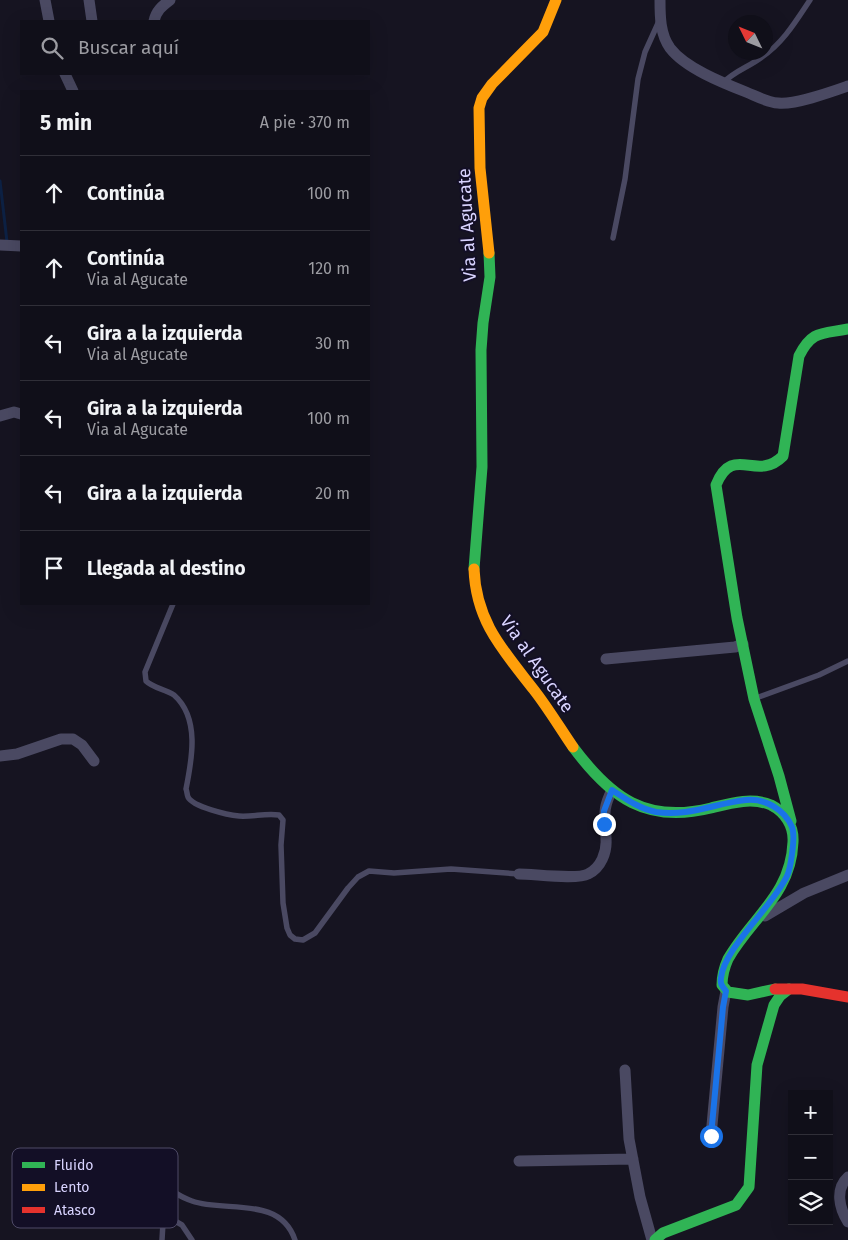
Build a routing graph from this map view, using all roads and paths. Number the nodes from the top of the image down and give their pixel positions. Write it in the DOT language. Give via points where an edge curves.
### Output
graph roads {
  1 [pos="45,0"];
  2 [pos="89,0"];
  3 [pos="170,0"];
  4 [pos="556,0"];
  5 [pos="660,0"];
  6 [pos="810,0"];
  7 [pos="660,19"];
  8 [pos="49,20"];
  9 [pos="92,20"];
  10 [pos="154,20"];
  11 [pos="65,75"];
  12 [pos="723,83"];
  13 [pos="848,86"];
  14 [pos="72,90"];
  15 [pos="612,238"];
  16 [pos="0,246"];
  17 [pos="20,246"];
  18 [pos="848,329"];
  19 [pos="20,414"];
  20 [pos="0,416"];
  21 [pos="173,605"];
  22 [pos="743,644"];
  23 [pos="606,659"];
  24 [pos="848,661"];
  25 [pos="754,699"];
  26 [pos="0,756"];
  27 [pos="94,761"];
  28 [pos="612,790"];
  29 [pos="793,828"];
  30 [pos="519,874"];
  31 [pos="848,875"];
  32 [pos="747,932"];
  33 [pos="789,989"];
  34 [pos="726,991"];
  35 [pos="848,997"];
  36 [pos="625,1070"];
  37 [pos="711,1136"];
  38 [pos="633,1159"];
  39 [pos="519,1160"];
  40 [pos="848,1177"];
  41 [pos="178,1193"];
  42 [pos="848,1222"];
  43 [pos="178,1223"];
  44 [pos="192,1240"];
  45 [pos="295,1240"];
  46 [pos="653,1240"];
  1 -- 8 [label="street"];
  2 -- 9 [label="street"];
  3 -- 10 [label="street" via="160,8"];
  4 -- 28 [label="street, Via al Agucate" via="542,32 492,84 479,108 481,176 488,223 490,272 482,332 481,484 476,530 476,592 496,643 538,694 572,744"];
  5 -- 7 [label="street"];
  6 -- 12 [label="lane" via="778,45"];
  7 -- 12 [label="street" via="671,49 691,66"];
  7 -- 15 [label="lane" via="645,52 638,79 625,179"];
  11 -- 14 [label="street"];
  12 -- 13 [label="street" via="779,104"];
  16 -- 17 [label="street"];
  18 -- 22 [label="street" via="813,336 805,344 799,356 783,456 778,464 770,468 737,464 724,468 718,476 718,502"];
  19 -- 20 [label="street"];
  21 -- 30 [label="lane" via="145,672 146,681 173,695 191,725 187,796 191,801 221,812 240,816 270,813 279,815 283,820 284,904 287,928 295,939 303,940 315,933 348,888 369,871 394,873 451,869"];
  22 -- 23 [label="street"];
  22 -- 25 [label="street"];
  24 -- 25 [label="lane"];
  25 -- 29 [label="street"];
  26 -- 27 [label="street" via="73,739"];
  28 -- 29 [label="street, Via al Agucate" via="656,812 685,813 748,800 763,802 775,807"];
  28 -- 30 [label="street" via="604,811 604,854 594,870 587,875 570,877"];
  29 -- 32 [label="street" via="787,876"];
  31 -- 32 [label="street" via="804,893 769,913"];
  32 -- 34 [label="street" via="724,966 721,985"];
  33 -- 34 [label="street" via="742,995"];
  33 -- 35 [label="street"];
  33 -- 46 [label="street" via="774,1005 757,1065 749,1187 736,1205 663,1233"];
  34 -- 37 [label="street"];
  36 -- 38 [label="street"];
  38 -- 39 [label="street"];
  38 -- 46 [label="street"];
  40 -- 42 [label="street" via="841,1184 839,1193"];
  41 -- 45 [label="lane" via="202,1204 259,1209 275,1215 292,1230"];
  43 -- 44 [label="lane"];
}
